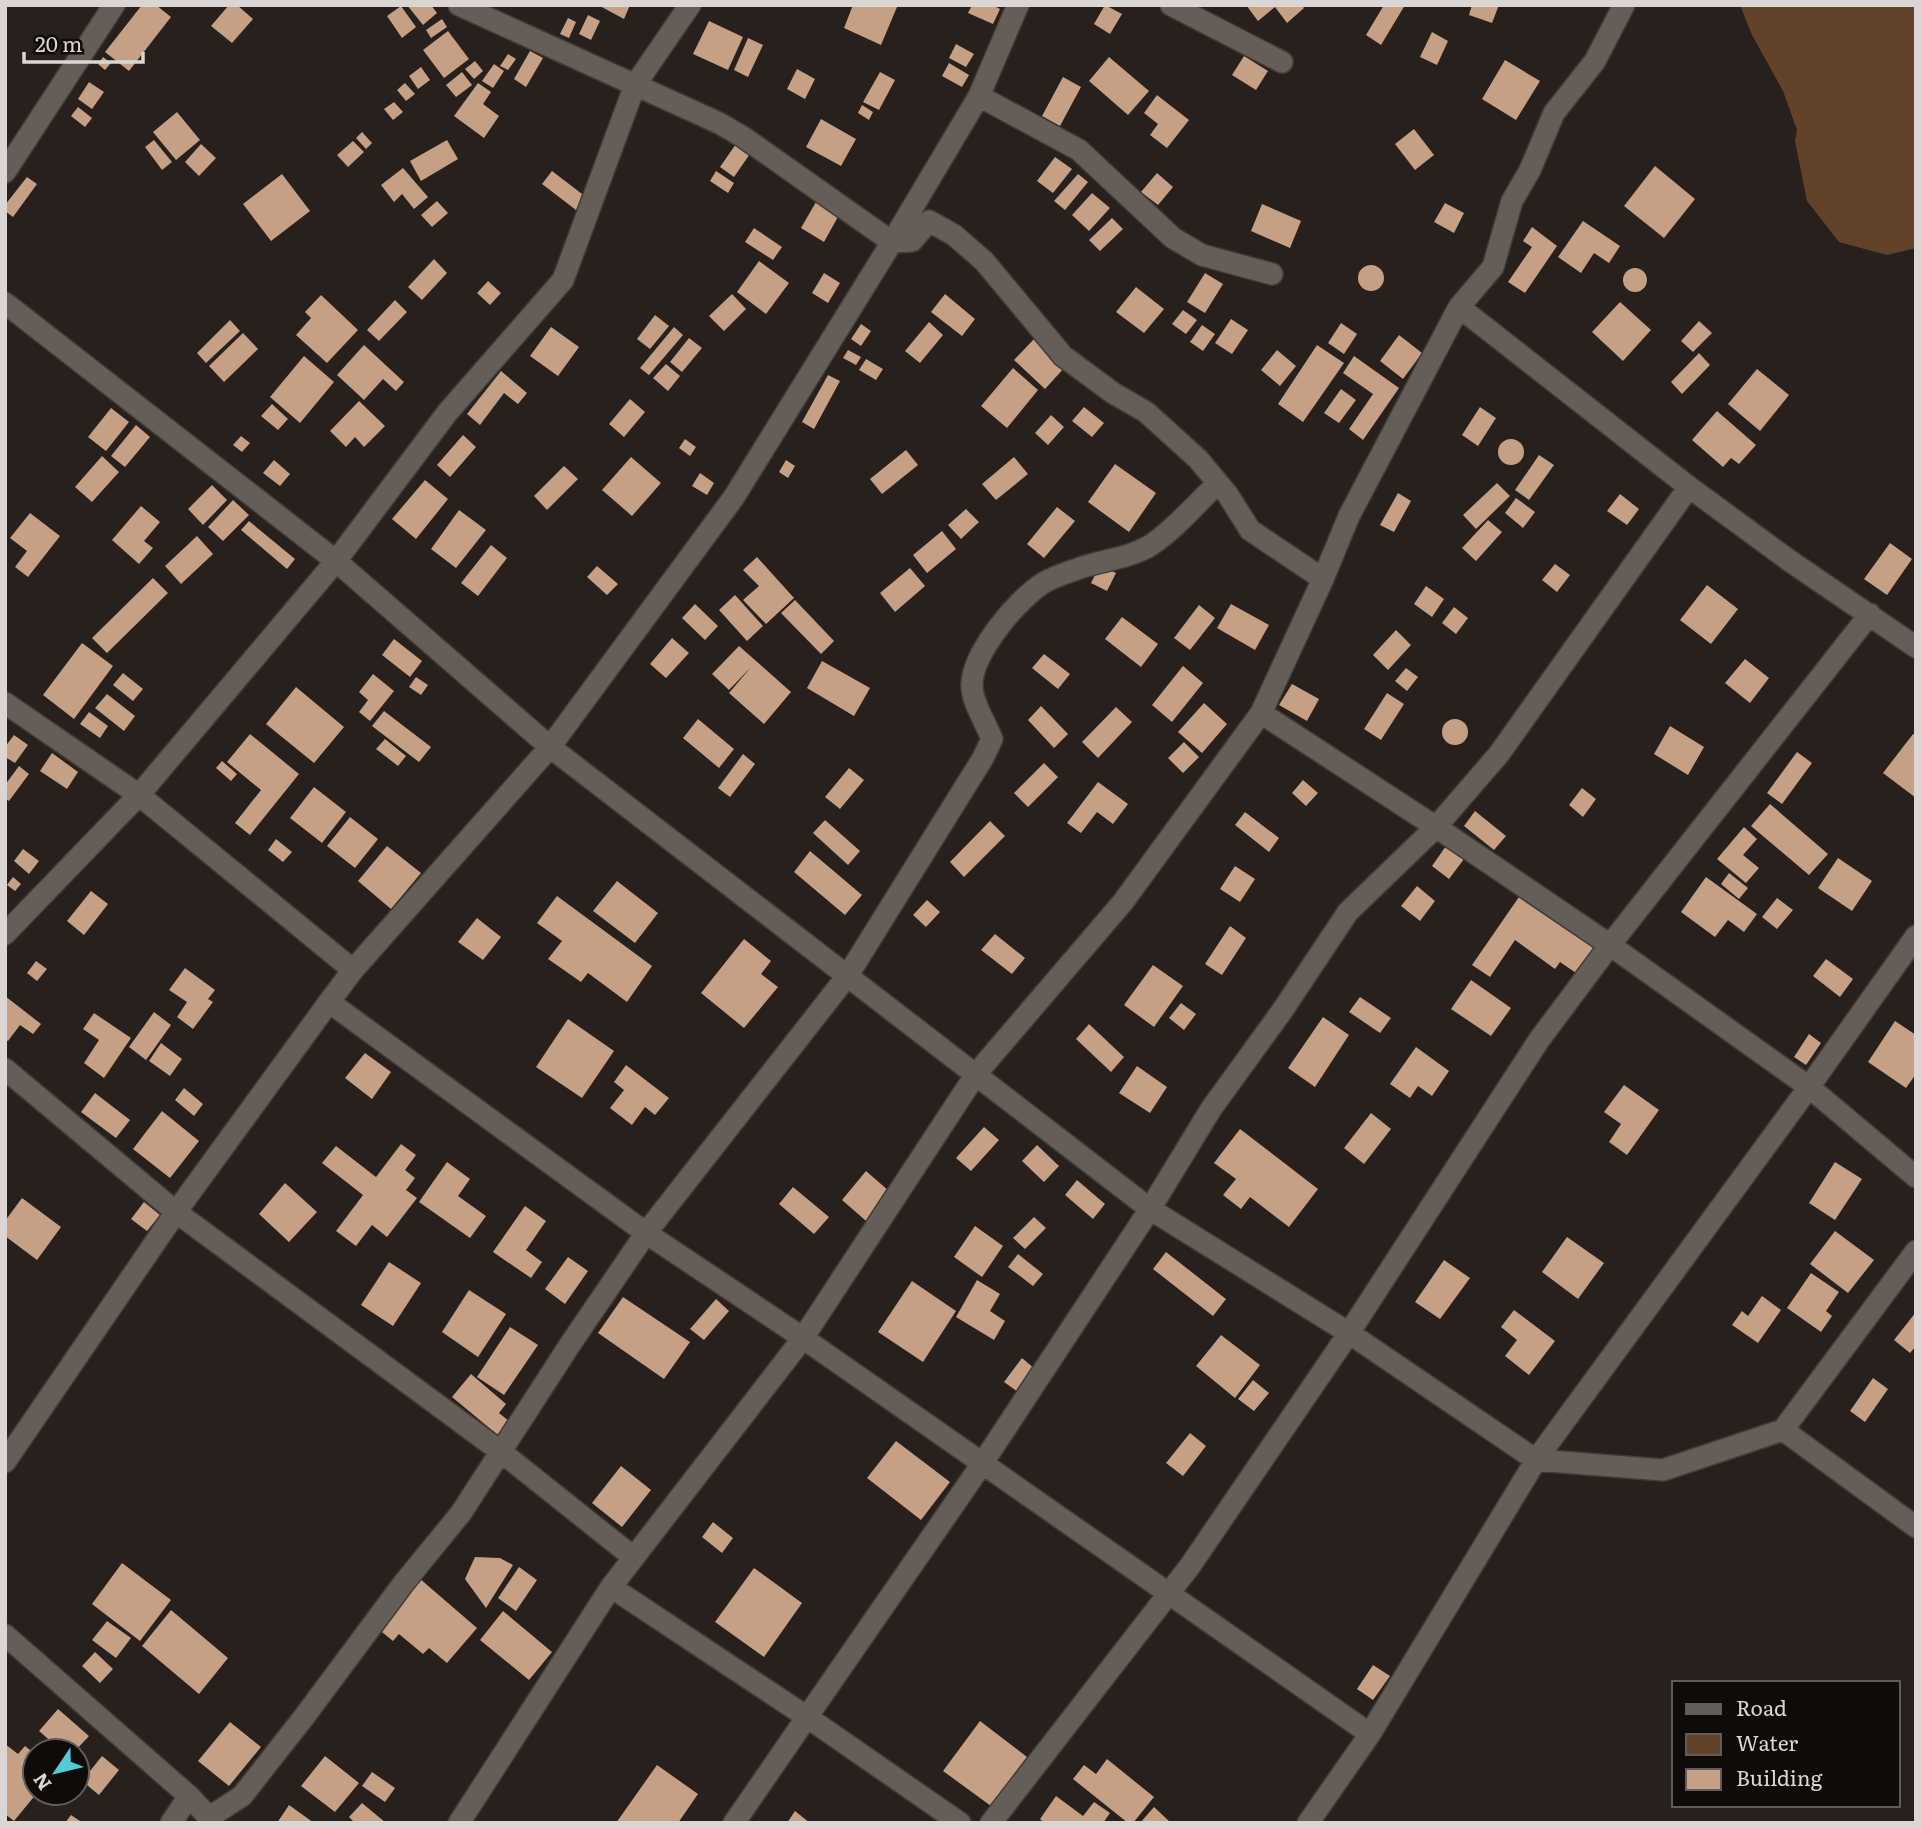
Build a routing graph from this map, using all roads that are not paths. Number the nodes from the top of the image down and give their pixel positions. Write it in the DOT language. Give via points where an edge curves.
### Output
graph roads {
  1 [pos="114,5"];
  2 [pos="459,5"];
  3 [pos="691,5"];
  4 [pos="1018,5"];
  5 [pos="1171,5"];
  6 [pos="1624,5"];
  7 [pos="1282,62"];
  8 [pos="635,85"];
  9 [pos="979,96"];
  10 [pos="5,172"];
  11 [pos="892,242"];
  12 [pos="1272,274"];
  13 [pos="5,303"];
  14 [pos="1459,307"];
  15 [pos="1218,483"];
  16 [pos="1689,487"];
  17 [pos="336,561"];
  18 [pos="1323,579"];
  19 [pos="1870,614"];
  20 [pos="1916,647"];
  21 [pos="5,703"];
  22 [pos="1261,713"];
  23 [pos="550,747"];
  24 [pos="139,795"];
  25 [pos="1436,827"];
  26 [pos="5,934"];
  27 [pos="1916,936"];
  28 [pos="1610,945"];
  29 [pos="353,970"];
  30 [pos="848,975"];
  31 [pos="329,1002"];
  32 [pos="5,1069"];
  33 [pos="976,1074"];
  34 [pos="1809,1087"];
  35 [pos="1916,1177"];
  36 [pos="1150,1209"];
  37 [pos="176,1212"];
  38 [pos="646,1234"];
  39 [pos="1916,1251"];
  40 [pos="1349,1333"];
  41 [pos="803,1338"];
  42 [pos="1783,1430"];
  43 [pos="500,1451"];
  44 [pos="1536,1460"];
  45 [pos="5,1462"];
  46 [pos="982,1464"];
  47 [pos="1916,1527"];
  48 [pos="633,1557"];
  49 [pos="611,1587"];
  50 [pos="1167,1594"];
  51 [pos="5,1635"];
  52 [pos="807,1717"];
  53 [pos="1370,1734"];
  54 [pos="189,1796"];
  55 [pos="211,1820"];
  56 [pos="171,1823"];
  57 [pos="459,1823"];
  58 [pos="734,1823"];
  59 [pos="960,1823"];
  60 [pos="991,1823"];
  61 [pos="1308,1823"];
  1 -- 10 [label="street"];
  2 -- 8 [label="street"];
  3 -- 8 [label="street"];
  4 -- 9 [label="street"];
  5 -- 7 [label="street"];
  6 -- 14 [label="street" via="1595,61 1554,113 1512,201 1493,267"];
  8 -- 11 [label="street" via="743,137"];
  8 -- 17 [label="street" via="563,280 447,413"];
  9 -- 11 [label="street"];
  9 -- 12 [label="street" via="1079,150 1173,238 1202,255"];
  11 -- 15 [label="street" via="912,241 929,221 954,234 1005,284 1063,356 1146,412"];
  11 -- 23 [label="street" via="734,497"];
  13 -- 17 [label="street"];
  14 -- 16 [label="street"];
  14 -- 18 [label="street" via="1349,516"];
  15 -- 18 [label="street" via="1250,530"];
  15 -- 30 [label="street" via="1151,545 1045,582 1016,606 987,645 974,672 974,694 992,739 988,748"];
  16 -- 19 [label="street"];
  16 -- 25 [label="street" via="1499,754"];
  17 -- 23 [label="street"];
  17 -- 24 [label="street"];
  18 -- 22 [label="street"];
  19 -- 20 [label="street"];
  19 -- 28 [label="street"];
  21 -- 24 [label="street"];
  22 -- 25 [label="street"];
  22 -- 33 [label="street" via="1123,902"];
  23 -- 29 [label="street"];
  23 -- 30 [label="street"];
  24 -- 26 [label="street"];
  24 -- 29 [label="street"];
  25 -- 28 [label="street"];
  25 -- 36 [label="street" via="1348,912 1211,1109"];
  27 -- 34 [label="street"];
  28 -- 34 [label="street"];
  28 -- 40 [label="street" via="1539,1040"];
  29 -- 31 [label="street"];
  30 -- 33 [label="street"];
  30 -- 38 [label="street"];
  31 -- 37 [label="street"];
  31 -- 38 [label="street"];
  32 -- 37 [label="street"];
  33 -- 36 [label="street"];
  33 -- 41 [label="street"];
  34 -- 35 [label="street"];
  34 -- 44 [label="street"];
  36 -- 40 [label="street"];
  36 -- 46 [label="street"];
  37 -- 43 [label="street"];
  37 -- 45 [label="street"];
  38 -- 41 [label="street"];
  38 -- 43 [label="street"];
  39 -- 42 [label="street"];
  40 -- 44 [label="street"];
  40 -- 50 [label="street"];
  41 -- 46 [label="street"];
  41 -- 48 [label="street"];
  42 -- 44 [label="street" via="1663,1470"];
  42 -- 47 [label="street"];
  43 -- 48 [label="street"];
  43 -- 55 [label="street" via="461,1514 258,1776 242,1796"];
  44 -- 53 [label="street"];
  46 -- 50 [label="street"];
  46 -- 52 [label="street"];
  48 -- 49 [label="street"];
  49 -- 52 [label="street"];
  49 -- 57 [label="street"];
  50 -- 53 [label="street"];
  50 -- 60 [label="street"];
  51 -- 54 [label="street"];
  52 -- 58 [label="street"];
  52 -- 59 [label="street"];
  53 -- 61 [label="street"];
  54 -- 55 [label="street"];
  54 -- 56 [label="street"];
}
